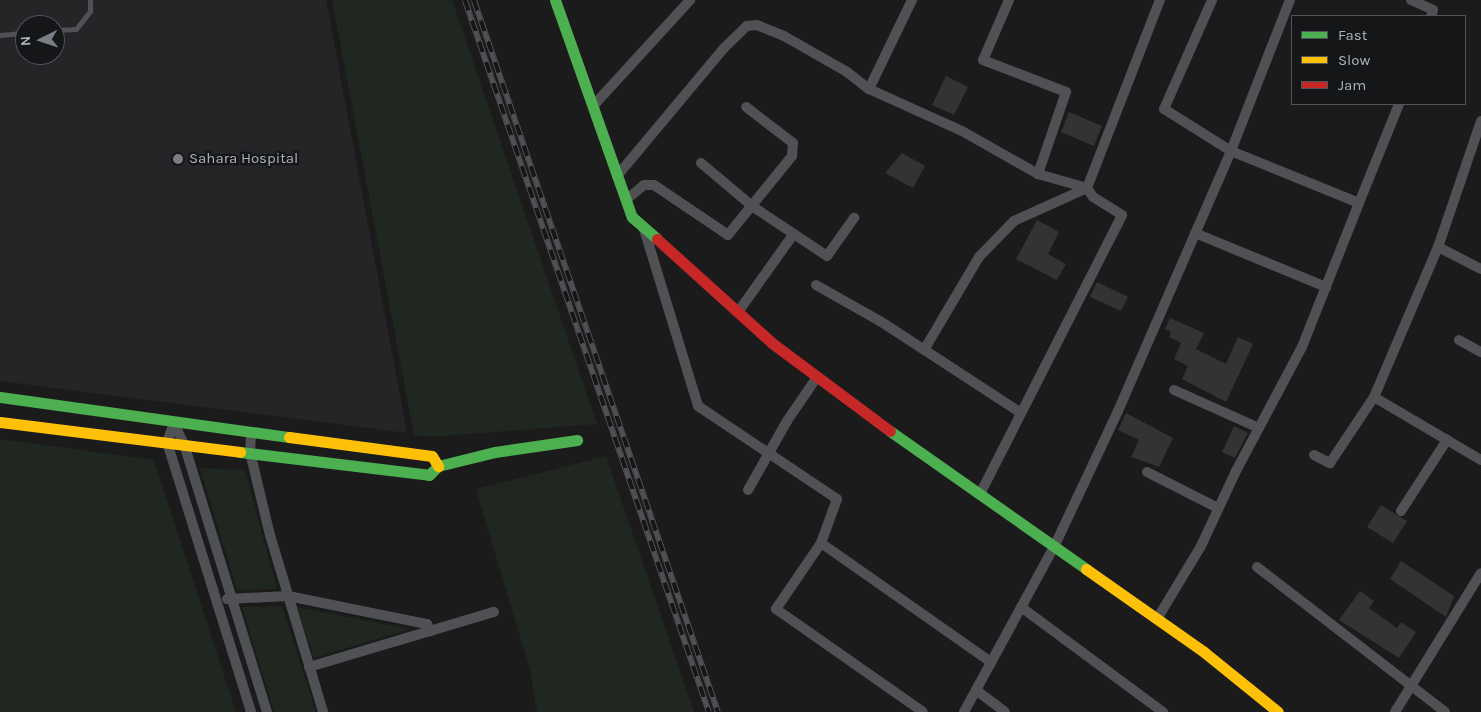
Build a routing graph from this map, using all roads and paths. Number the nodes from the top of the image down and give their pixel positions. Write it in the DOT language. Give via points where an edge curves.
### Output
graph roads {
  1 [pos="90,0"];
  2 [pos="555,0"];
  3 [pos="690,0"];
  4 [pos="912,0"];
  5 [pos="1010,0"];
  6 [pos="1160,0"];
  7 [pos="1212,0"];
  8 [pos="1290,0"];
  9 [pos="1410,0"];
  10 [pos="1431,15"];
  11 [pos="65,30"];
  12 [pos="15,34"];
  13 [pos="0,35"];
  14 [pos="869,89"];
  15 [pos="1399,105"];
  16 [pos="593,106"];
  17 [pos="746,107"];
  18 [pos="1481,121"];
  19 [pos="1230,151"];
  20 [pos="701,163"];
  21 [pos="1038,174"];
  22 [pos="617,176"];
  23 [pos="1087,188"];
  24 [pos="626,200"];
  25 [pos="1359,203"];
  26 [pos="752,206"];
  27 [pos="854,218"];
  28 [pos="644,228"];
  29 [pos="1195,232"];
  30 [pos="793,236"];
  31 [pos="1438,247"];
  32 [pos="1481,269"];
  33 [pos="816,285"];
  34 [pos="1326,287"];
  35 [pos="738,312"];
  36 [pos="1459,340"];
  37 [pos="924,350"];
  38 [pos="1481,352"];
  39 [pos="817,377"];
  40 [pos="1174,390"];
  41 [pos="0,397"];
  42 [pos="1374,397"];
  43 [pos="1021,413"];
  44 [pos="0,422"];
  45 [pos="174,423"];
  46 [pos="1259,428"];
  47 [pos="251,434"];
  48 [pos="576,440"];
  49 [pos="1447,440"];
  50 [pos="167,442"];
  51 [pos="184,444"];
  52 [pos="250,452"];
  53 [pos="770,453"];
  54 [pos="1314,455"];
  55 [pos="1481,460"];
  56 [pos="438,466"];
  57 [pos="1147,472"];
  58 [pos="748,490"];
  59 [pos="980,494"];
  60 [pos="1218,508"];
  61 [pos="1401,511"];
  62 [pos="821,543"];
  63 [pos="1054,547"];
  64 [pos="1257,567"];
  65 [pos="1481,573"];
  66 [pos="288,596"];
  67 [pos="232,598"];
  68 [pos="216,600"];
  69 [pos="1021,607"];
  70 [pos="494,612"];
  71 [pos="1157,619"];
  72 [pos="430,631"];
  73 [pos="991,662"];
  74 [pos="309,667"];
  75 [pos="1412,686"];
  76 [pos="976,690"];
  77 [pos="1276,711"];
  78 [pos="251,712"];
  79 [pos="267,712"];
  80 [pos="323,712"];
  81 [pos="923,712"];
  82 [pos="964,712"];
  83 [pos="1005,712"];
  84 [pos="1163,712"];
  85 [pos="1395,712"];
  86 [pos="1445,712"];
  1 -- 11 [label="lane" via="90,11 76,29"];
  2 -- 16 [label="street"];
  3 -- 16 [label="street"];
  4 -- 14 [label="street"];
  5 -- 21 [label="street" via="983,60 1066,92"];
  6 -- 23 [label="street"];
  7 -- 19 [label="street" via="1164,109"];
  8 -- 19 [label="street"];
  9 -- 10 [label="street" via="1433,10"];
  12 -- 13 [label="lane"];
  14 -- 21 [label="street" via="962,131"];
  14 -- 22 [label="street" via="847,72 784,36 758,24 748,26 724,48"];
  15 -- 25 [label="street"];
  16 -- 22 [label="street"];
  17 -- 26 [label="street" via="794,143 792,156"];
  18 -- 31 [label="street"];
  19 -- 25 [label="street"];
  19 -- 29 [label="street"];
  20 -- 26 [label="street"];
  21 -- 23 [label="street"];
  22 -- 24 [label="street"];
  23 -- 37 [label="street" via="1014,221 979,257"];
  23 -- 43 [label="street" via="1093,197 1122,215"];
  24 -- 26 [label="street" via="644,185 654,184 724,235 728,235"];
  24 -- 28 [label="street" via="632,217"];
  25 -- 34 [label="street"];
  26 -- 30 [label="street"];
  27 -- 30 [label="street" via="827,256"];
  28 -- 35 [label="street"];
  28 -- 53 [label="street" via="698,406"];
  29 -- 34 [label="street"];
  29 -- 63 [label="street" via="1118,411"];
  30 -- 35 [label="street"];
  31 -- 32 [label="street"];
  31 -- 42 [label="street"];
  33 -- 37 [label="street"];
  34 -- 46 [label="street" via="1302,347"];
  35 -- 39 [label="street"];
  36 -- 38 [label="street"];
  37 -- 43 [label="street"];
  39 -- 53 [label="street"];
  39 -- 59 [label="street"];
  40 -- 46 [label="street"];
  41 -- 45 [label="street"];
  42 -- 49 [label="street"];
  42 -- 54 [label="street" via="1330,463"];
  43 -- 59 [label="street"];
  44 -- 50 [label="street"];
  45 -- 47 [label="street"];
  45 -- 50 [label="street"];
  45 -- 51 [label="street"];
  46 -- 60 [label="street"];
  47 -- 52 [label="street"];
  47 -- 56 [label="street" via="432,456"];
  48 -- 56 [label="street" via="495,452"];
  49 -- 55 [label="street"];
  49 -- 61 [label="street"];
  50 -- 51 [label="street"];
  50 -- 68 [label="street"];
  51 -- 52 [label="street"];
  51 -- 67 [label="street"];
  52 -- 56 [label="street" via="428,474"];
  52 -- 66 [label="street"];
  53 -- 58 [label="street"];
  53 -- 62 [label="street" via="837,499"];
  57 -- 60 [label="street"];
  59 -- 63 [label="street"];
  60 -- 71 [label="street" via="1201,546"];
  62 -- 73 [label="street"];
  62 -- 81 [label="street" via="776,609"];
  63 -- 69 [label="street"];
  63 -- 71 [label="street"];
  64 -- 75 [label="street"];
  65 -- 75 [label="street"];
  66 -- 67 [label="street"];
  66 -- 72 [label="street" via="427,624"];
  66 -- 74 [label="street"];
  67 -- 68 [label="street"];
  67 -- 79 [label="street"];
  68 -- 78 [label="street"];
  69 -- 73 [label="street"];
  69 -- 84 [label="street"];
  70 -- 72 [label="street"];
  71 -- 77 [label="street"];
  72 -- 74 [label="street"];
  73 -- 76 [label="street"];
  74 -- 80 [label="street"];
  75 -- 85 [label="street"];
  75 -- 86 [label="street"];
  76 -- 82 [label="street"];
  76 -- 83 [label="street"];
}
